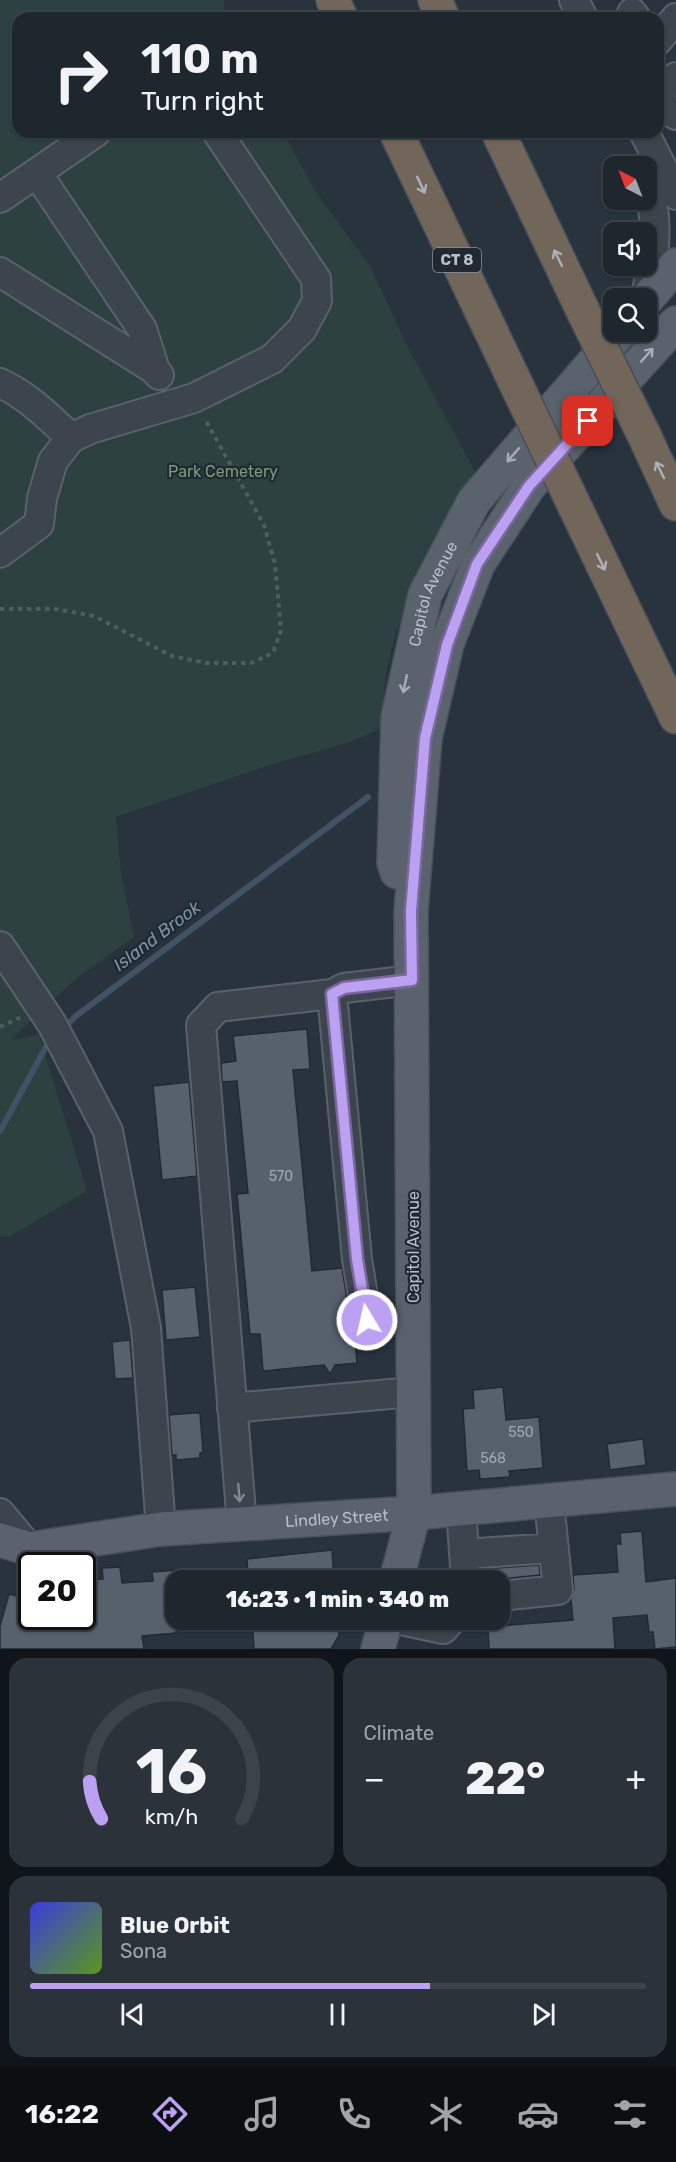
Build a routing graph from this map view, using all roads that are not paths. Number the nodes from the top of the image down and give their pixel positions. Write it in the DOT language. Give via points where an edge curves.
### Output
graph roads {
  1 [pos="676,18"];
  2 [pos="664,33"];
  3 [pos="676,77"];
  4 [pos="664,87"];
  5 [pos="664,106"];
  6 [pos="676,115"];
  7 [pos="87,138"];
  8 [pos="221,138"];
  9 [pos="399,138"];
  10 [pos="501,138"];
  11 [pos="637,138"];
  12 [pos="647,138"];
  13 [pos="641,156"];
  14 [pos="36,173"];
  15 [pos="676,195"];
  16 [pos="0,198"];
  17 [pos="653,210"];
  18 [pos="676,265"];
  19 [pos="0,272"];
  20 [pos="648,288"];
  21 [pos="656,288"];
  22 [pos="676,323"];
  23 [pos="611,342"];
  24 [pos="155,370"];
  25 [pos="0,383"];
  26 [pos="186,400"];
  27 [pos="71,438"];
  28 [pos="676,504"];
  29 [pos="0,553"];
  30 [pos="676,717"];
  31 [pos="411,911"];
  32 [pos="0,946"];
  33 [pos="412,980"];
  34 [pos="332,994"];
  35 [pos="367,1320"];
  36 [pos="413,1392"];
  37 [pos="232,1408"];
  38 [pos="676,1489"];
  39 [pos="549,1501"];
  40 [pos="461,1509"];
  41 [pos="0,1513"];
  42 [pos="414,1513"];
  43 [pos="242,1524"];
  44 [pos="161,1530"];
  45 [pos="15,1545"];
  46 [pos="553,1548"];
  47 [pos="465,1568"];
  48 [pos="399,1570"];
  49 [pos="510,1595"];
  50 [pos="383,1630"];
  51 [pos="378,1649"];
  1 -- 2 [label="street"];
  3 -- 4 [label="street"];
  5 -- 6 [label="street"];
  7 -- 14 [label="street"];
  8 -- 26 [label="street" via="316,279 317,301 302,329 272,359"];
  9 -- 30 [label="highway, CT 8, one-way, bridge"];
  28 -- 10 [label="highway, one-way, bridge"];
  11 -- 13 [label="street"];
  12 -- 15 [label="street"];
  14 -- 16 [label="street"];
  14 -- 24 [label="street" via="142,329"];
  17 -- 20 [label="street"];
  18 -- 21 [label="main road"];
  19 -- 24 [label="street"];
  31 -- 22 [label="main road, Capitol Avenue, one-way" via="425,738 447,645 477,564 529,486"];
  23 -- 31 [label="main road, Capitol Avenue, one-way" via="474,501 425,595 398,717 394,862"];
  24 -- 26 [label="street"];
  25 -- 27 [label="street" via="12,388"];
  26 -- 27 [label="street"];
  27 -- 29 [label="street" via="53,461 39,524"];
  31 -- 33 [label="main road, Capitol Avenue"];
  32 -- 44 [label="street" via="58,1034 108,1131 146,1328"];
  33 -- 34 [label="street" via="344,988"];
  33 -- 36 [label="main road, Capitol Avenue"];
  34 -- 35 [label="street" via="357,1259"];
  34 -- 37 [label="street" via="219,1007 201,1025"];
  36 -- 37 [label="street"];
  36 -- 42 [label="main road, Capitol Avenue"];
  37 -- 43 [label="street, one-way"];
  38 -- 39 [label="main road, Lindley Street"];
  39 -- 40 [label="main road, Lindley Street"];
  39 -- 46 [label="street"];
  40 -- 42 [label="main road, Lindley Street"];
  40 -- 47 [label="street"];
  41 -- 45 [label="street"];
  42 -- 43 [label="main road, Lindley Street"];
  42 -- 48 [label="main road, Capitol Avenue"];
  43 -- 44 [label="main road, Lindley Street"];
  44 -- 45 [label="main road, Lindley Street"];
  46 -- 47 [label="street"];
  46 -- 49 [label="street" via="558,1590"];
  50 -- 51 [label="main road"];
}
